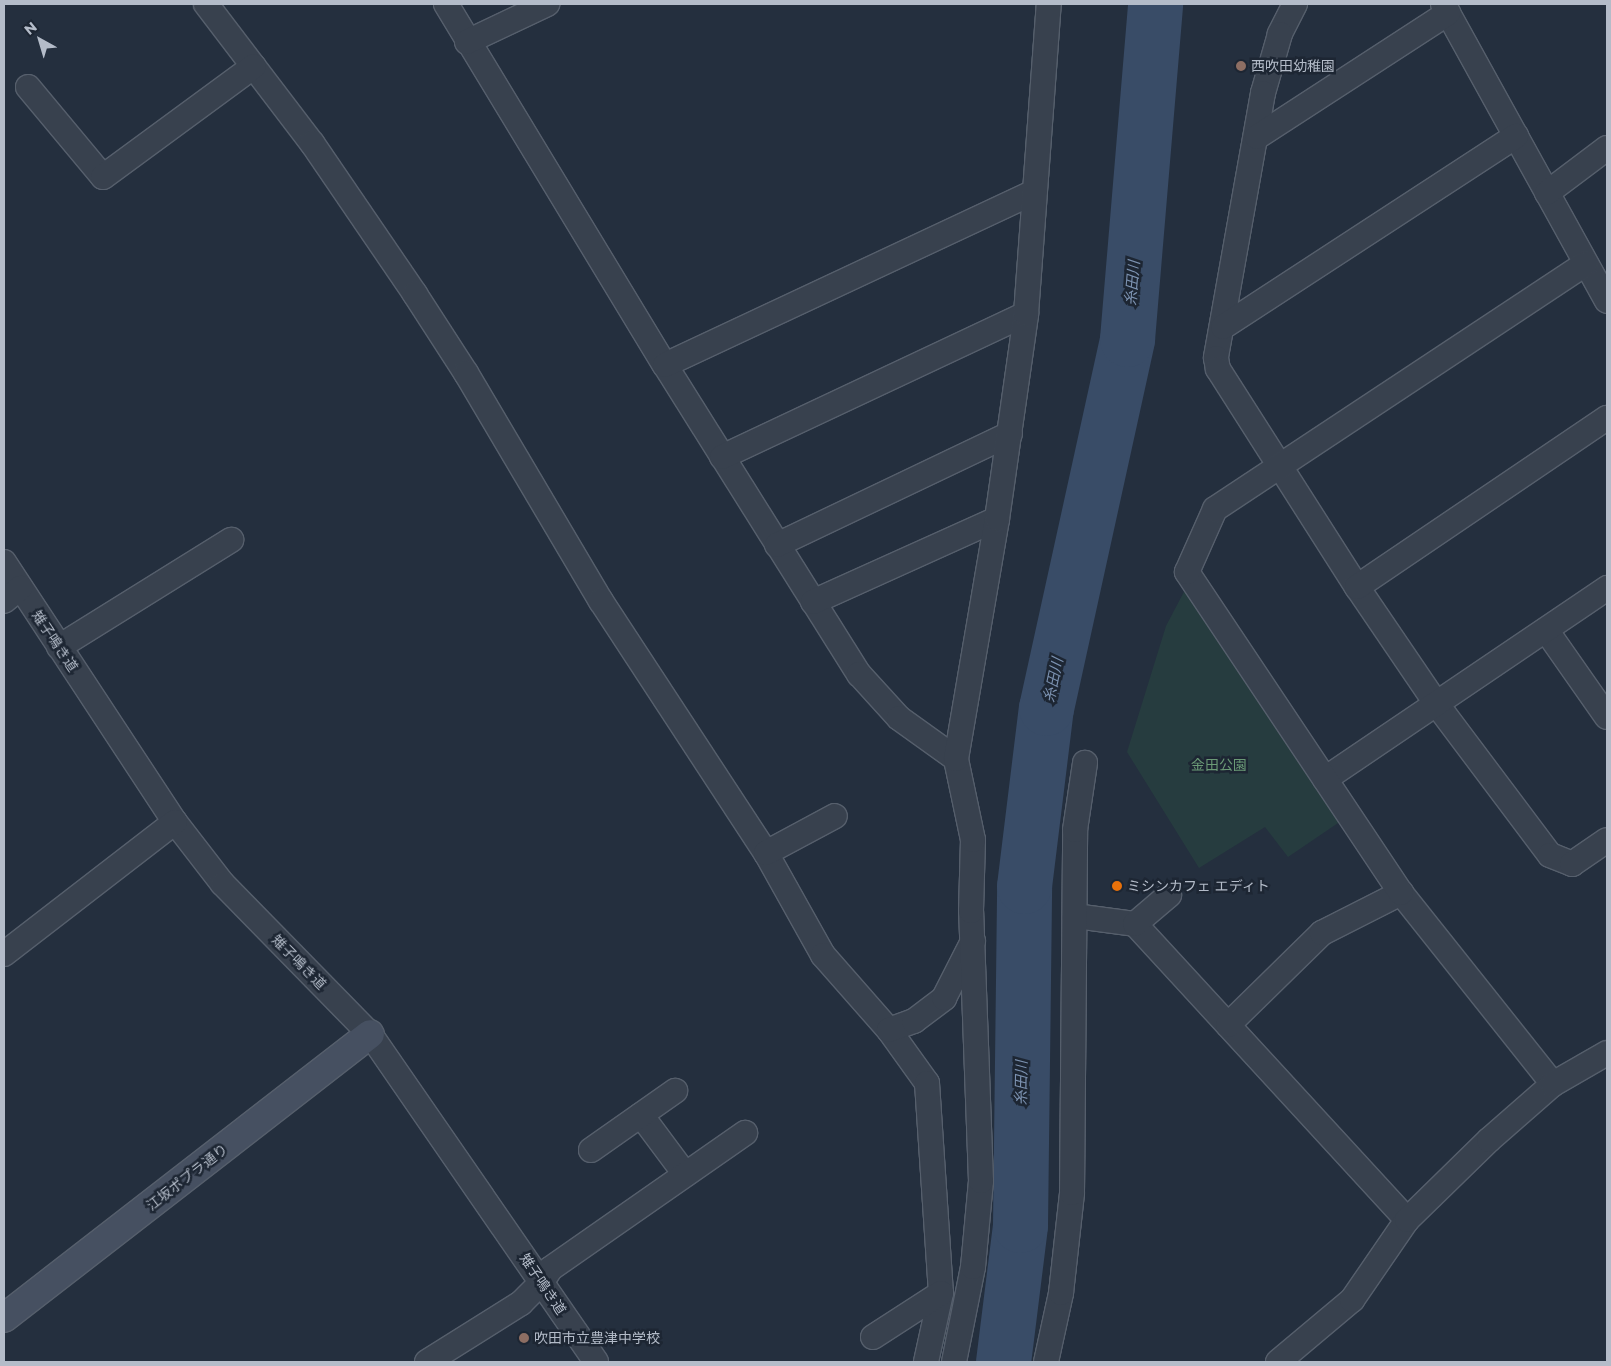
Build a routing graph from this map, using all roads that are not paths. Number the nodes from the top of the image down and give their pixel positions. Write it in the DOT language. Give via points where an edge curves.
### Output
graph roads {
  1 [pos="206,4"];
  2 [pos="446,4"];
  3 [pos="547,4"];
  4 [pos="1049,4"];
  5 [pos="1295,4"];
  6 [pos="1445,8"];
  7 [pos="467,42"];
  8 [pos="254,66"];
  9 [pos="28,87"];
  10 [pos="1516,136"];
  11 [pos="1257,137"];
  12 [pos="1607,148"];
  13 [pos="1034,192"];
  14 [pos="1547,193"];
  15 [pos="1585,264"];
  16 [pos="1607,301"];
  17 [pos="1026,314"];
  18 [pos="1223,327"];
  19 [pos="665,364"];
  20 [pos="1607,418"];
  21 [pos="1010,434"];
  22 [pos="722,457"];
  23 [pos="1280,466"];
  24 [pos="997,519"];
  25 [pos="231,540"];
  26 [pos="777,545"];
  27 [pos="4,562"];
  28 [pos="1357,587"];
  29 [pos="1607,588"];
  30 [pos="12,595"];
  31 [pos="813,602"];
  32 [pos="1546,630"];
  33 [pos="59,647"];
  34 [pos="1438,706"];
  35 [pos="1607,717"];
  36 [pos="956,759"];
  37 [pos="1085,763"];
  38 [pos="1325,780"];
  39 [pos="835,816"];
  40 [pos="175,822"];
  41 [pos="1607,840"];
  42 [pos="766,853"];
  43 [pos="1401,893"];
  44 [pos="1169,895"];
  45 [pos="1075,916"];
  46 [pos="1135,924"];
  47 [pos="974,941"];
  48 [pos="4,954"];
  49 [pos="1228,1025"];
  50 [pos="889,1030"];
  51 [pos="370,1034"];
  52 [pos="1607,1053"];
  53 [pos="1553,1084"];
  54 [pos="675,1091"];
  55 [pos="641,1115"];
  56 [pos="745,1133"];
  57 [pos="591,1150"];
  58 [pos="685,1174"];
  59 [pos="1407,1220"];
  60 [pos="542,1282"];
  61 [pos="941,1293"];
  62 [pos="4,1318"];
  63 [pos="873,1337"];
  64 [pos="427,1362"];
  65 [pos="596,1362"];
  66 [pos="926,1362"];
  67 [pos="954,1362"];
  68 [pos="1046,1362"];
  69 [pos="1278,1362"];
  1 -- 8 [label="street"];
  2 -- 7 [label="street"];
  3 -- 7 [label="street"];
  4 -- 13 [label="street"];
  5 -- 11 [label="street" via="1280,34 1268,76"];
  6 -- 10 [label="street"];
  6 -- 11 [label="street"];
  7 -- 19 [label="street"];
  8 -- 9 [label="street" via="103,177"];
  8 -- 42 [label="street" via="312,143 415,294 466,373 601,602"];
  10 -- 14 [label="street"];
  10 -- 18 [label="street"];
  11 -- 18 [label="street"];
  12 -- 14 [label="street"];
  13 -- 17 [label="street"];
  13 -- 19 [label="street"];
  14 -- 15 [label="street"];
  15 -- 16 [label="street"];
  15 -- 23 [label="street"];
  17 -- 21 [label="street"];
  17 -- 22 [label="street"];
  18 -- 23 [label="street" via="1216,358 1218,369"];
  19 -- 22 [label="street"];
  20 -- 28 [label="street"];
  21 -- 24 [label="street"];
  21 -- 26 [label="street"];
  22 -- 26 [label="street"];
  23 -- 28 [label="street"];
  23 -- 38 [label="street" via="1215,509 1187,572"];
  24 -- 31 [label="street"];
  24 -- 36 [label="street"];
  25 -- 33 [label="street"];
  26 -- 31 [label="street"];
  27 -- 30 [label="street, 雉子鳴き道"];
  28 -- 34 [label="street"];
  29 -- 32 [label="street"];
  30 -- 33 [label="street, 雉子鳴き道"];
  31 -- 36 [label="street" via="859,674 893,711"];
  32 -- 34 [label="street"];
  32 -- 35 [label="street"];
  33 -- 40 [label="street, 雉子鳴き道"];
  34 -- 38 [label="street"];
  34 -- 41 [label="street" via="1550,855 1572,864"];
  36 -- 47 [label="street" via="974,840"];
  37 -- 45 [label="street" via="1075,830"];
  38 -- 43 [label="street"];
  39 -- 42 [label="street"];
  40 -- 48 [label="street"];
  40 -- 51 [label="street, 雉子鳴き道" via="223,884"];
  42 -- 50 [label="street" via="823,955"];
  43 -- 49 [label="street" via="1322,933"];
  43 -- 53 [label="street"];
  44 -- 46 [label="street"];
  45 -- 46 [label="street"];
  45 -- 68 [label="street" via="1072,1193 1060,1293"];
  46 -- 49 [label="street"];
  47 -- 50 [label="street" via="944,998 914,1021"];
  47 -- 67 [label="street" via="981,1181 973,1266"];
  49 -- 59 [label="street"];
  50 -- 61 [label="street" via="927,1083"];
  51 -- 60 [label="street, 雉子鳴き道"];
  51 -- 62 [label="street, 江坂ポプラ通り"];
  52 -- 53 [label="street"];
  53 -- 59 [label="street" via="1489,1140"];
  54 -- 55 [label="street"];
  55 -- 57 [label="street"];
  55 -- 58 [label="street"];
  56 -- 58 [label="street"];
  58 -- 60 [label="street" via="550,1269"];
  59 -- 69 [label="street" via="1352,1300"];
  60 -- 64 [label="street" via="521,1303"];
  60 -- 65 [label="street, 雉子鳴き道"];
  61 -- 63 [label="street"];
  61 -- 66 [label="street"];
}
